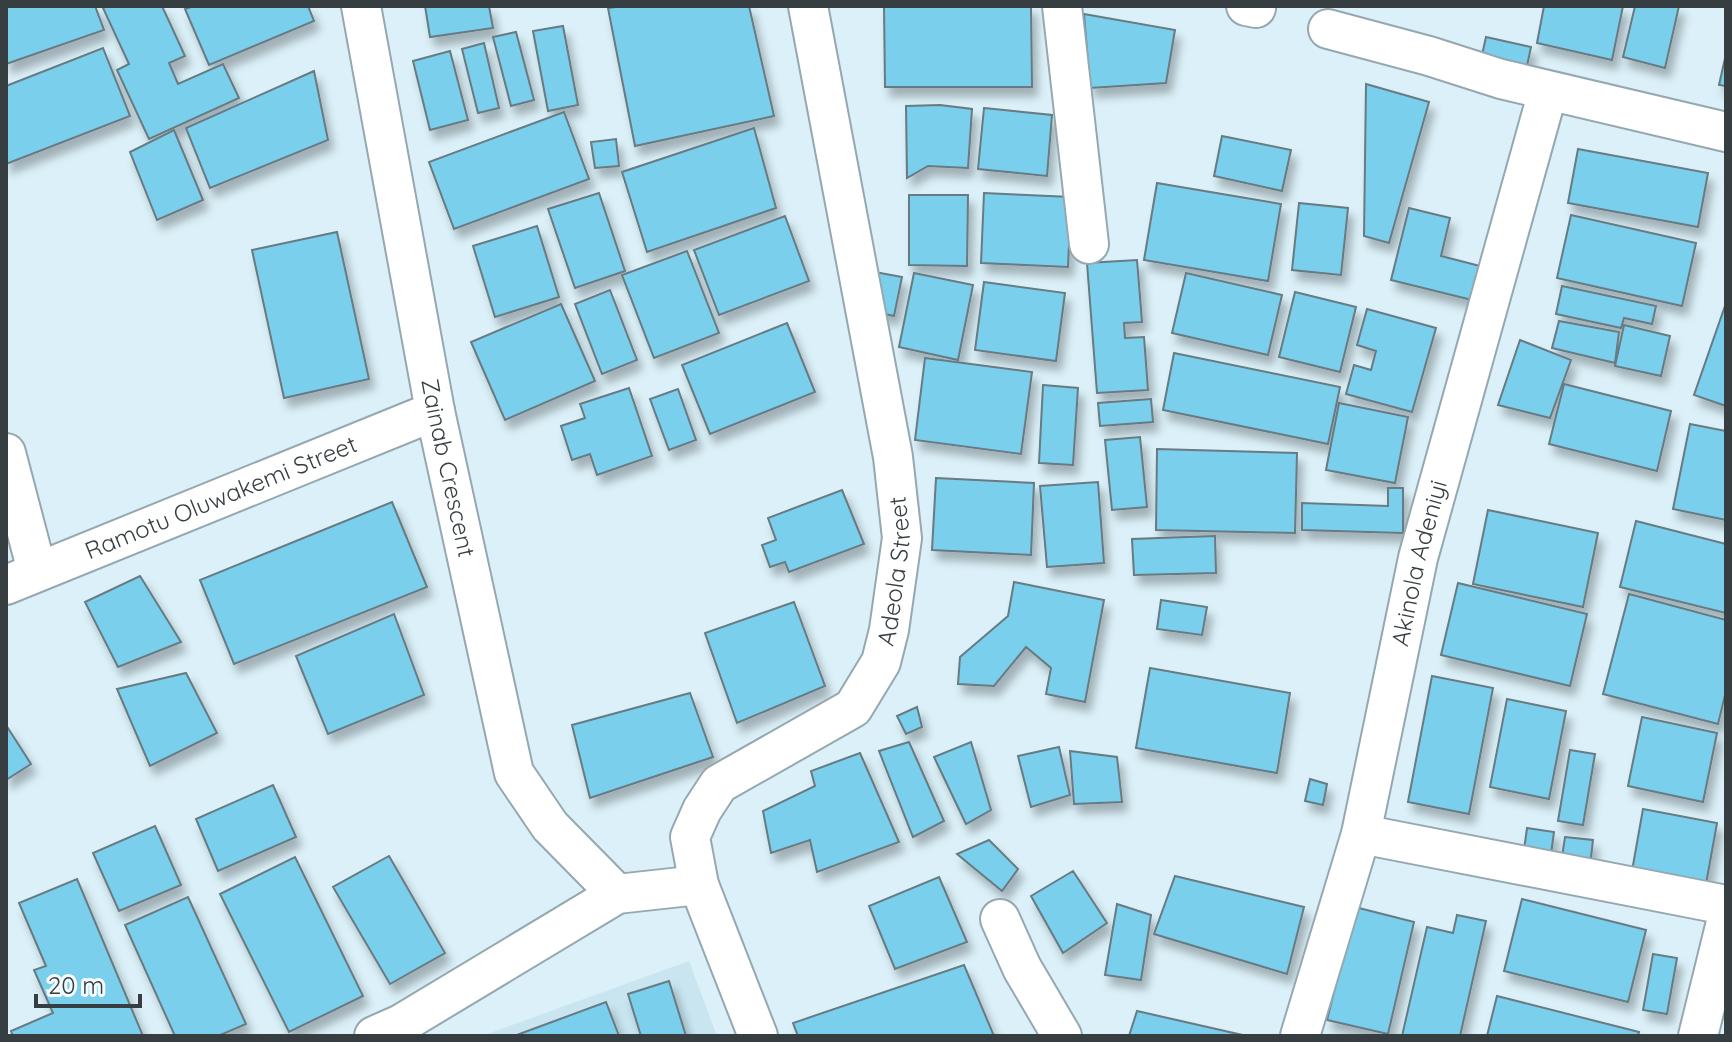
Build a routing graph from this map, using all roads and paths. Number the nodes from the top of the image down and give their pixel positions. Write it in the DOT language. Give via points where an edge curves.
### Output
graph roads {
  1 [pos="361,6"];
  2 [pos="808,6"];
  3 [pos="1062,6"];
  4 [pos="1328,29"];
  5 [pos="1548,91"];
  6 [pos="1726,132"];
  7 [pos="1089,244"];
  8 [pos="435,411"];
  9 [pos="6,453"];
  10 [pos="22,578"];
  11 [pos="1361,834"];
  12 [pos="699,885"];
  13 [pos="617,894"];
  14 [pos="1726,905"];
  15 [pos="1000,919"];
  16 [pos="1726,922"];
  17 [pos="374,1036"];
  18 [pos="758,1036"];
  19 [pos="1062,1036"];
  20 [pos="1300,1036"];
  21 [pos="1698,1036"];
  1 -- 8 [label="street, Zainab Crescent"];
  2 -- 12 [label="street, Adeola Street" via="893,457 902,538 881,662 853,708 719,784 690,837"];
  3 -- 7 [label="street"];
  4 -- 5 [label="street"];
  5 -- 6 [label="street"];
  5 -- 11 [label="street, Akinola Adeniyi" via="1418,558"];
  8 -- 10 [label="street, Ramotu Oluwakemi Street"];
  8 -- 13 [label="street, Zainab Crescent" via="514,773 550,826"];
  9 -- 10 [label="street"];
  11 -- 14 [label="street"];
  11 -- 20 [label="street, Akinola Adeniyi"];
  12 -- 13 [label="street"];
  12 -- 18 [label="street, Adeola Street"];
  13 -- 17 [label="street"];
  15 -- 19 [label="street"];
  16 -- 21 [label="street"];
}
